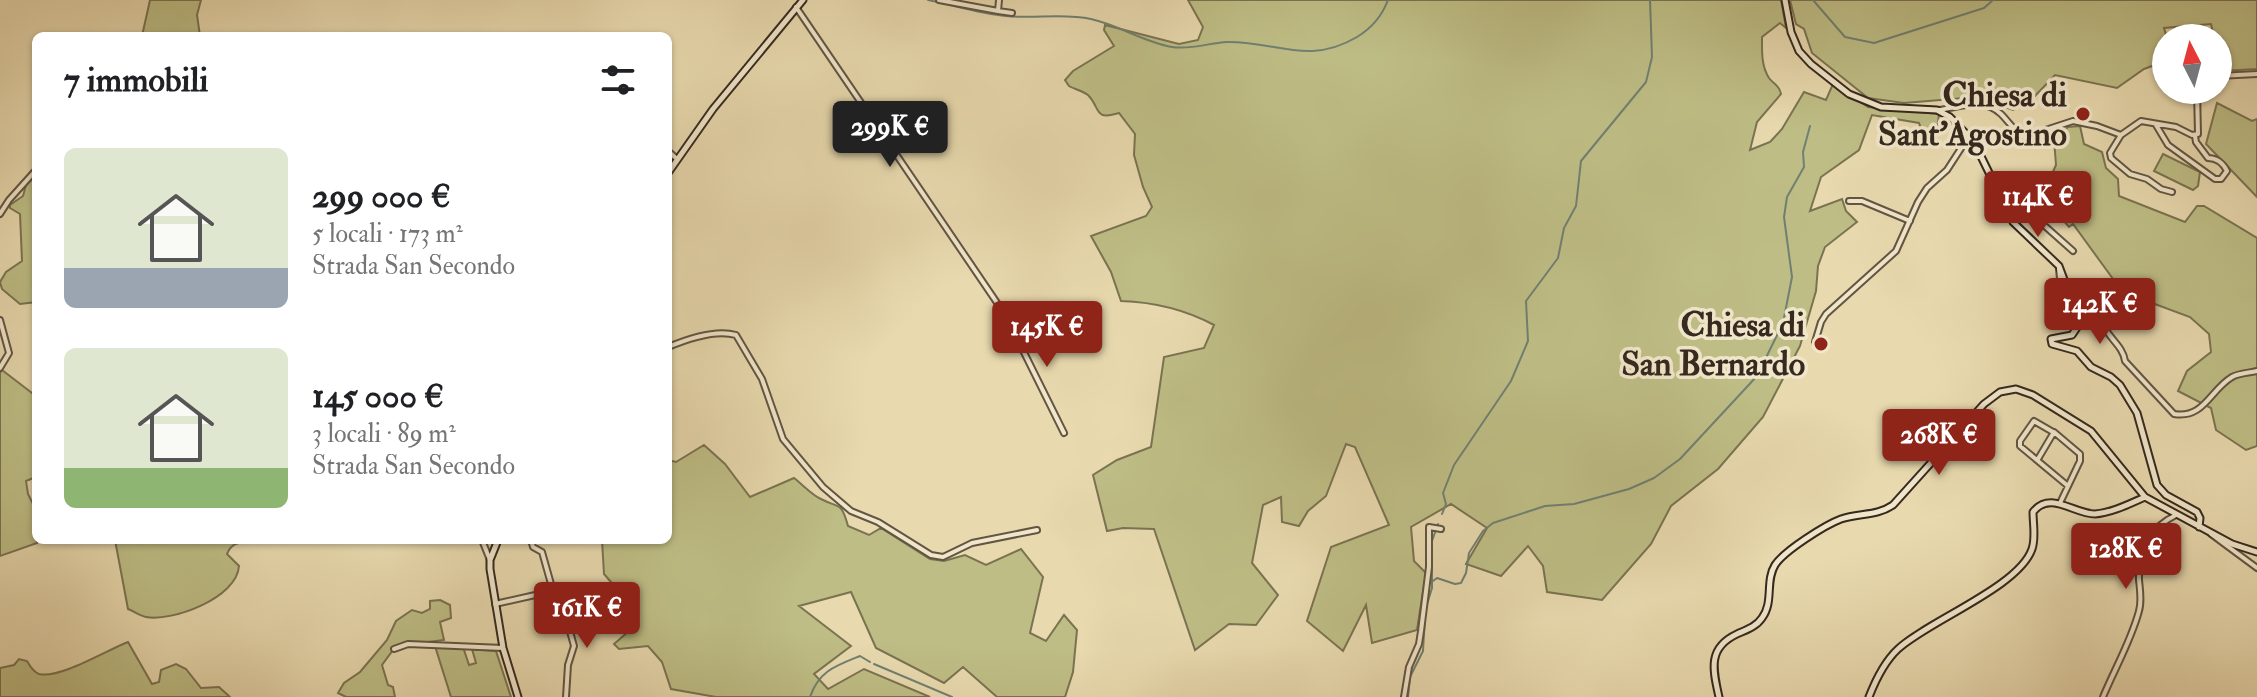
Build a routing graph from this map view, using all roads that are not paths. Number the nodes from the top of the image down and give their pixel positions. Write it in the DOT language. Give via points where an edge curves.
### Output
graph roads {
  1 [pos="802,0"];
  2 [pos="939,0"];
  3 [pos="999,0"];
  4 [pos="1785,0"];
  5 [pos="796,7"];
  6 [pos="998,11"];
  7 [pos="1012,13"];
  8 [pos="2257,74"];
  9 [pos="2232,75"];
  10 [pos="2197,104"];
  11 [pos="1960,107"];
  12 [pos="1937,110"];
  13 [pos="1950,117"];
  14 [pos="2156,125"];
  15 [pos="2121,135"];
  16 [pos="1969,136"];
  17 [pos="2195,136"];
  18 [pos="672,155"];
  19 [pos="677,159"];
  20 [pos="672,167"];
  21 [pos="32,175"];
  22 [pos="2172,192"];
  23 [pos="1849,201"];
  24 [pos="2006,207"];
  25 [pos="0,214"];
  26 [pos="1910,221"];
  27 [pos="2073,251"];
  28 [pos="2059,266"];
  29 [pos="2065,281"];
  30 [pos="2049,313"];
  31 [pos="0,320"];
  32 [pos="1815,342"];
  33 [pos="672,346"];
  34 [pos="0,368"];
  35 [pos="2257,371"];
  36 [pos="2054,432"];
  37 [pos="1064,433"];
  38 [pos="2038,459"];
  39 [pos="2068,486"];
  40 [pos="2145,497"];
  41 [pos="2060,503"];
  42 [pos="2176,515"];
  43 [pos="2199,527"];
  44 [pos="1441,529"];
  45 [pos="1037,530"];
  46 [pos="2210,533"];
  47 [pos="484,544"];
  48 [pos="496,544"];
  49 [pos="532,544"];
  50 [pos="2257,552"];
  51 [pos="490,560"];
  52 [pos="2257,568"];
  53 [pos="553,591"];
  54 [pos="603,598"];
  55 [pos="495,604"];
  56 [pos="559,611"];
  57 [pos="503,648"];
  58 [pos="394,649"];
  59 [pos="518,697"];
  60 [pos="566,697"];
  61 [pos="1404,697"];
  62 [pos="1719,697"];
  63 [pos="1869,697"];
  64 [pos="2103,697"];
  1 -- 5 [label="street"];
  2 -- 6 [label="street"];
  3 -- 6 [label="street"];
  4 -- 12 [label="street" via="1799,51 1849,94 1881,107"];
  5 -- 19 [label="street"];
  5 -- 37 [label="street" via="1006,316"];
  6 -- 7 [label="street"];
  8 -- 9 [label="street"];
  10 -- 17 [label="street"];
  11 -- 12 [label="street"];
  11 -- 13 [label="street"];
  11 -- 15 [label="street" via="1991,106 2024,137 2073,121"];
  12 -- 13 [label="street"];
  13 -- 16 [label="street"];
  14 -- 15 [label="street" via="2141,121"];
  14 -- 17 [label="street"];
  14 -- 17 [label="street" via="2168,145 2221,179 2225,167 2208,158"];
  15 -- 22 [label="street" via="2111,158 2130,174"];
  16 -- 24 [label="street"];
  16 -- 26 [label="street" via="1947,170 1927,188"];
  18 -- 19 [label="street"];
  19 -- 20 [label="street"];
  21 -- 25 [label="street"];
  23 -- 26 [label="street" via="1862,201"];
  24 -- 27 [label="street" via="2015,205 2031,215"];
  24 -- 28 [label="street" via="2013,222"];
  26 -- 32 [label="street" via="1896,251 1826,314"];
  28 -- 29 [label="street"];
  28 -- 30 [label="street" via="2063,306"];
  29 -- 35 [label="street" via="2102,321 2125,361 2174,414 2197,410 2231,378"];
  29 -- 43 [label="street" via="2078,326 2072,335 2054,336 2052,344 2077,351 2095,371 2120,385 2137,413 2157,485 2197,512"];
  31 -- 34 [label="street" via="9,348"];
  33 -- 45 [label="street" via="736,335 762,379 783,439 814,477 851,511 931,555 947,557 972,543"];
  36 -- 38 [label="street"];
  36 -- 38 [label="street" via="2034,421 2020,441"];
  36 -- 39 [label="street" via="2080,454"];
  38 -- 39 [label="street"];
  39 -- 41 [label="street"];
  40 -- 41 [label="street" via="2095,514"];
  40 -- 42 [label="street"];
  40 -- 62 [label="street" via="2084,425 2024,390 2000,392 1893,505 1829,524 1779,560 1764,616 1716,652 1712,669"];
  41 -- 63 [label="street" via="2042,504 2033,512 2033,547 2023,563 1901,646"];
  42 -- 43 [label="street"];
  42 -- 64 [label="street" via="2154,529 2144,545 2140,608"];
  43 -- 46 [label="street"];
  44 -- 61 [label="street" via="1429,527 1427,533 1429,567 1421,631"];
  46 -- 50 [label="street"];
  46 -- 52 [label="street"];
  47 -- 51 [label="street"];
  48 -- 51 [label="street"];
  49 -- 53 [label="street" via="542,552"];
  51 -- 55 [label="street"];
  53 -- 55 [label="street"];
  53 -- 56 [label="street"];
  54 -- 60 [label="street" via="564,610 574,646"];
  55 -- 57 [label="street"];
  57 -- 58 [label="street" via="408,644"];
  57 -- 59 [label="street"];
}
